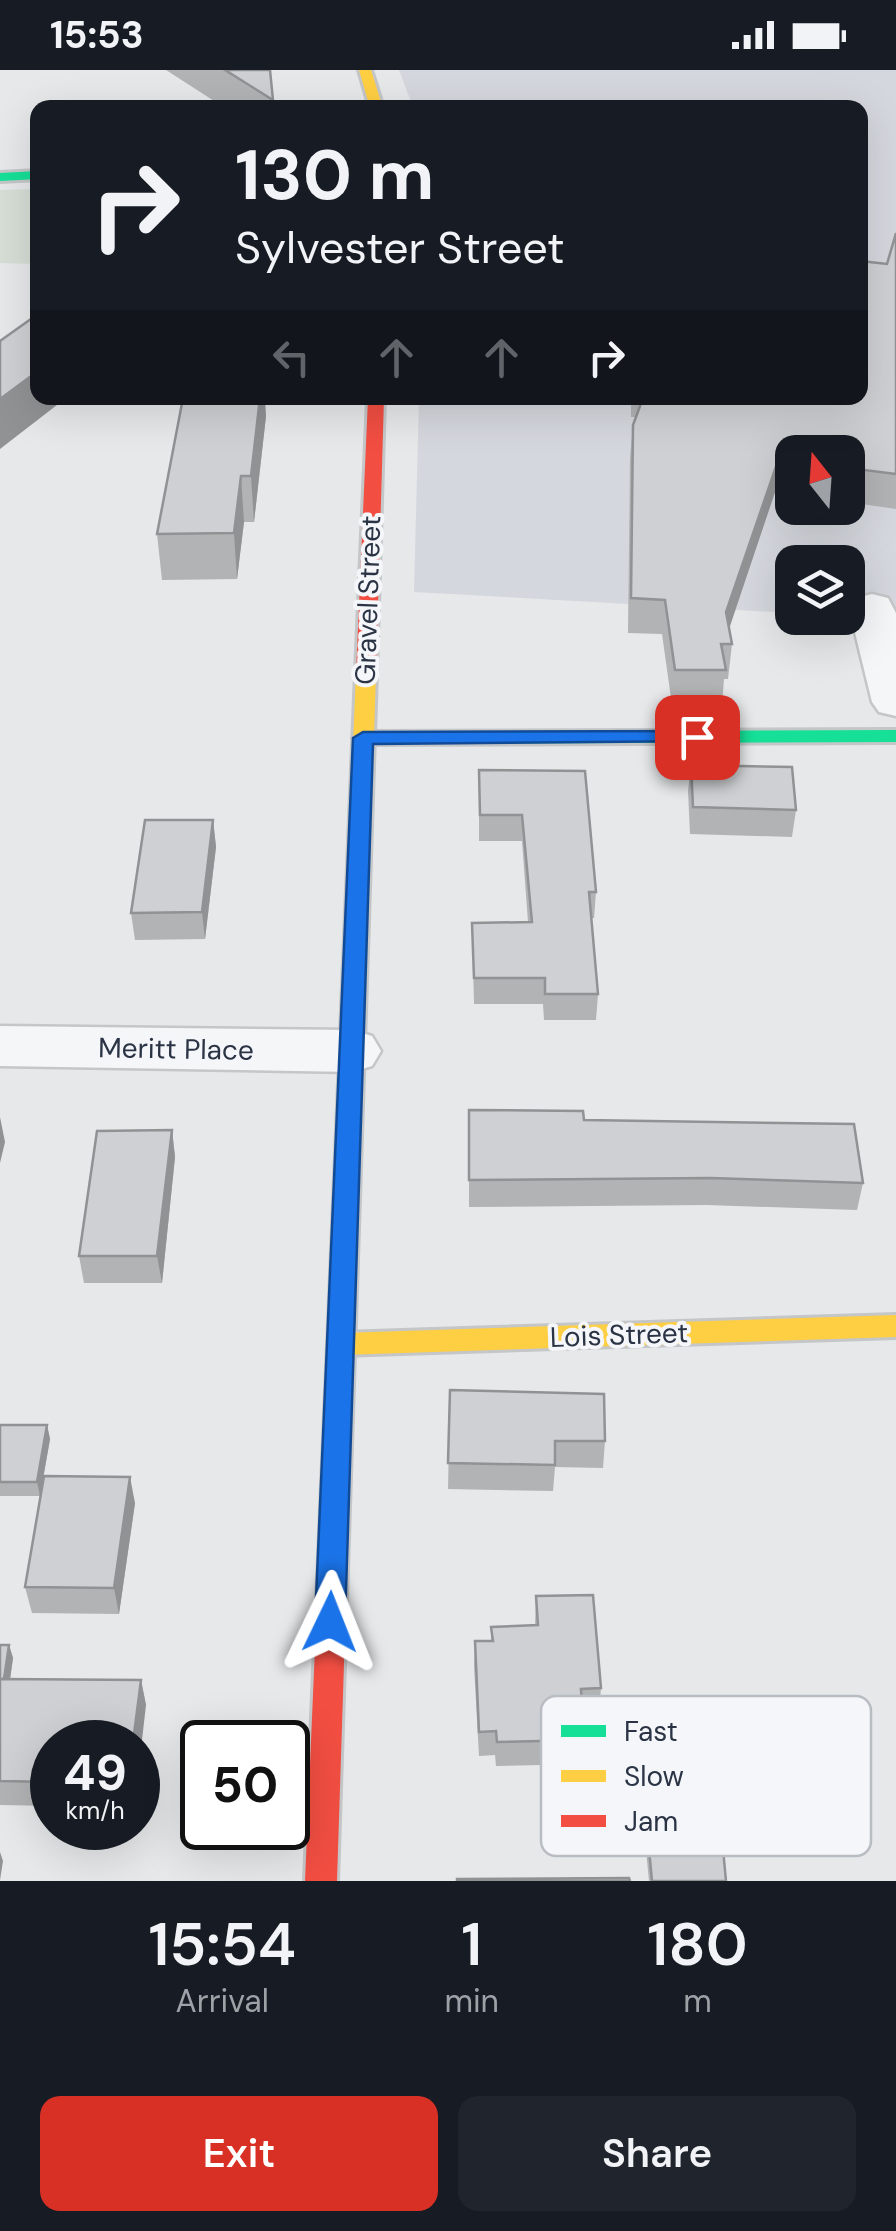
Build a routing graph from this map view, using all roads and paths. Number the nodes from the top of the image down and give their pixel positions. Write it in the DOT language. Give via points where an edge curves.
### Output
graph roads {
  1 [pos="365,70"];
  2 [pos="374,100"];
  3 [pos="30,175"];
  4 [pos="0,176"];
  5 [pos="376,405"];
  6 [pos="872,608"];
  7 [pos="896,702"];
  8 [pos="896,736"];
  9 [pos="363,738"];
  10 [pos="0,1046"];
  11 [pos="352,1051"];
  12 [pos="896,1326"];
  13 [pos="341,1344"];
  14 [pos="321,1881"];
  1 -- 2 [label="main road"];
  3 -- 4 [label="main road"];
  5 -- 9 [label="main road, Gravel Street"];
  6 -- 7 [label="street"];
  8 -- 9 [label="main road"];
  9 -- 11 [label="main road, Gravel Street"];
  10 -- 11 [label="street, Meritt Place"];
  11 -- 13 [label="main road, Gravel Street"];
  12 -- 13 [label="main road, Lois Street"];
  13 -- 14 [label="main road, Gravel Street"];
}
